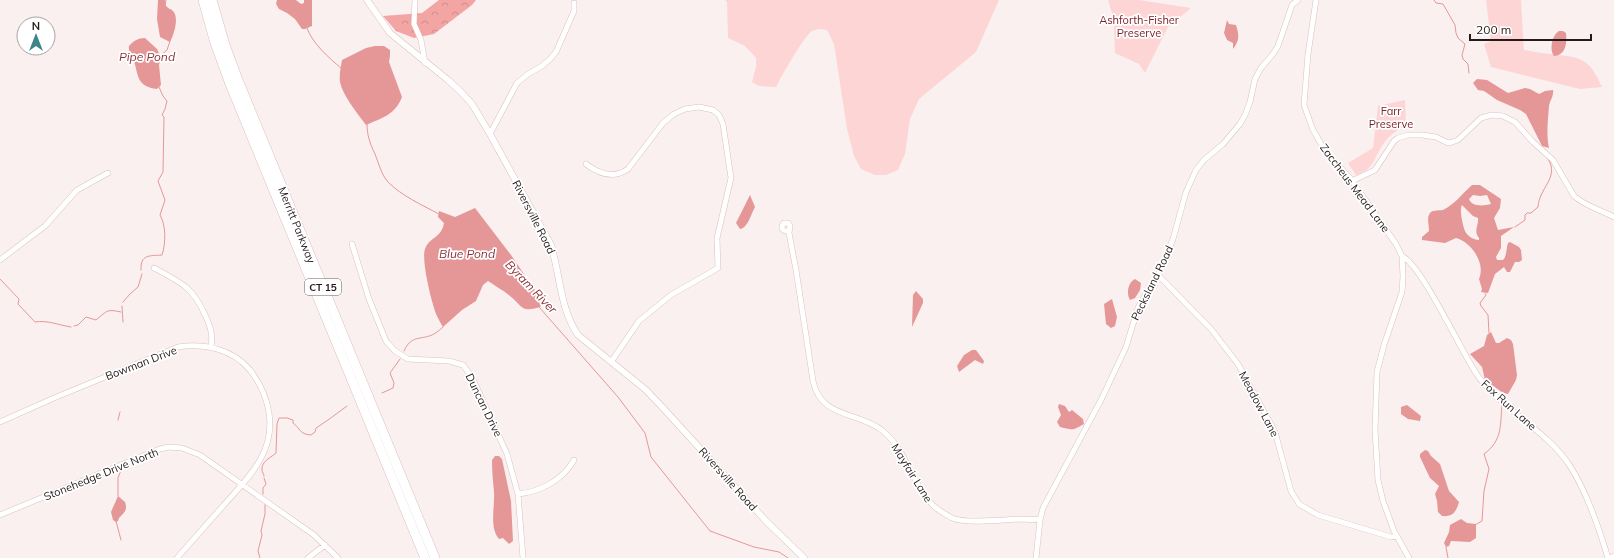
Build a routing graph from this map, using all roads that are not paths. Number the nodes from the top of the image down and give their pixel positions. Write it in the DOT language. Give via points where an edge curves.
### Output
graph roads {
  1 [pos="203,0"];
  2 [pos="212,0"];
  3 [pos="367,0"];
  4 [pos="415,0"];
  5 [pos="1298,0"];
  6 [pos="1316,0"];
  7 [pos="574,3"];
  8 [pos="425,63"];
  9 [pos="490,134"];
  10 [pos="586,164"];
  11 [pos="108,173"];
  12 [pos="1352,182"];
  13 [pos="1614,217"];
  14 [pos="788,231"];
  15 [pos="352,244"];
  16 [pos="1402,256"];
  17 [pos="0,260"];
  18 [pos="154,268"];
  19 [pos="1158,275"];
  20 [pos="211,347"];
  21 [pos="611,362"];
  22 [pos="0,422"];
  23 [pos="574,460"];
  24 [pos="242,484"];
  25 [pos="518,494"];
  26 [pos="0,515"];
  27 [pos="1040,519"];
  28 [pos="1396,536"];
  29 [pos="325,545"];
  30 [pos="1614,556"];
  31 [pos="176,558"];
  32 [pos="308,558"];
  33 [pos="338,558"];
  34 [pos="425,558"];
  35 [pos="435,558"];
  36 [pos="523,558"];
  37 [pos="804,558"];
  38 [pos="1036,558"];
  39 [pos="1409,558"];
  40 [pos="1609,558"];
  1 -- 34 [label="highway, Merritt Parkway / CT 15" via="230,84"];
  2 -- 35 [label="highway, Merritt Parkway / CT 15" via="238,80"];
  3 -- 8 [label="street, Riversville Road" via="390,34"];
  4 -- 8 [label="street" via="414,24 425,54"];
  5 -- 19 [label="street, Pecksland Road" via="1292,6 1278,46 1255,79 1250,102 1242,120 1223,144 1196,170"];
  6 -- 12 [label="street, Zaccheus Mead Lane" via="1304,105 1313,130 1326,152"];
  7 -- 9 [label="street" via="574,11 556,52 517,83"];
  8 -- 9 [label="street, Riversville Road" via="472,104"];
  9 -- 21 [label="street, Riversville Road" via="551,245 572,326 586,343"];
  10 -- 21 [label="street" via="600,173 609,175 625,172 663,123 685,109 699,107 713,110 719,115 731,178 716,238 718,268 671,294 639,321"];
  11 -- 17 [label="street" via="76,190 45,226"];
  12 -- 13 [label="street" via="1375,170 1394,141 1402,136 1422,135 1452,142 1458,140 1481,118 1503,116 1515,122 1553,160 1578,200"];
  12 -- 16 [label="street, Zaccheus Mead Lane"];
  14 -- 27 [label="street, Mayfair Lane" via="814,390 820,400 840,413 866,420 888,435 929,502 952,518 965,521"];
  15 -- 25 [label="street, Duncan Drive" via="367,293 386,341 395,351 408,358 449,361 463,365 472,377 507,454"];
  16 -- 28 [label="street, Zaccheus Mead Lane" via="1402,292 1380,356 1375,405 1378,480"];
  16 -- 40 [label="street, Fox Run Lane" via="1408,260 1423,281 1476,374 1503,402 1535,428 1570,466 1591,510"];
  18 -- 20 [label="street" via="182,284 197,298 212,333"];
  19 -- 27 [label="street, Pecksland Road" via="1138,308 1126,347 1046,500"];
  19 -- 28 [label="street, Meadow Lane" via="1211,329 1238,364 1275,432 1291,491 1299,504 1318,515"];
  20 -- 22 [label="street, Bowman Drive" via="188,346 167,351"];
  20 -- 24 [label="street, Bowman Drive" via="231,355 248,368 266,399 270,423 266,447"];
  21 -- 37 [label="street, Riversville Road" via="646,390 766,521"];
  23 -- 25 [label="street" via="561,476 531,493"];
  24 -- 26 [label="street, Stonehedge Drive North" via="200,455 182,448 168,447 150,452"];
  24 -- 29 [label="street, Stonehedge Drive North"];
  24 -- 31 [label="street, Bowman Drive"];
  25 -- 36 [label="street, Duncan Drive"];
  27 -- 38 [label="street, Pecksland Road"];
  28 -- 39 [label="street, Zaccheus Mead Lane"];
  29 -- 32 [label="street"];
  29 -- 33 [label="street, Stonehedge Drive North"];
  30 -- 40 [label="street"];
}
